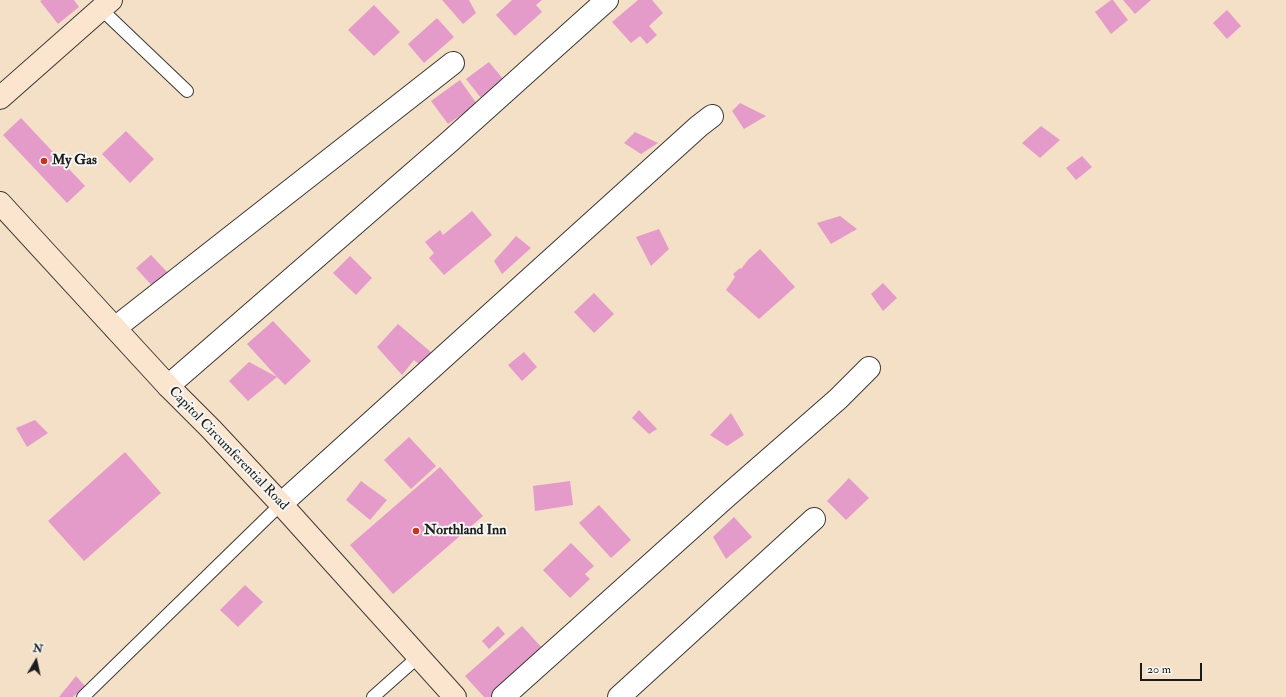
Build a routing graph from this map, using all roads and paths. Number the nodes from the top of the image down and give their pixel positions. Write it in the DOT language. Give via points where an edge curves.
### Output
graph roads {
  1 [pos="607,0"];
  2 [pos="106,4"];
  3 [pos="453,63"];
  4 [pos="187,91"];
  5 [pos="0,98"];
  6 [pos="712,116"];
  7 [pos="0,203"];
  8 [pos="114,328"];
  9 [pos="869,368"];
  10 [pos="168,386"];
  11 [pos="281,504"];
  12 [pos="814,519"];
  13 [pos="418,657"];
  14 [pos="83,697"];
  15 [pos="373,697"];
  16 [pos="455,697"];
  17 [pos="503,697"];
  18 [pos="619,697"];
  1 -- 10 [label="street" via="448,143"];
  2 -- 4 [label="lane"];
  2 -- 5 [label="main road"];
  3 -- 8 [label="street"];
  6 -- 11 [label="street"];
  7 -- 8 [label="main road, Capitol Circumferential Road"];
  8 -- 10 [label="main road, Capitol Circumferential Road"];
  9 -- 17 [label="street" via="838,399"];
  10 -- 11 [label="main road, Capitol Circumferential Road"];
  11 -- 13 [label="main road, Capitol Circumferential Road"];
  11 -- 14 [label="lane"];
  12 -- 18 [label="street"];
  13 -- 15 [label="lane"];
  13 -- 16 [label="main road, Capitol Circumferential Road"];
}
